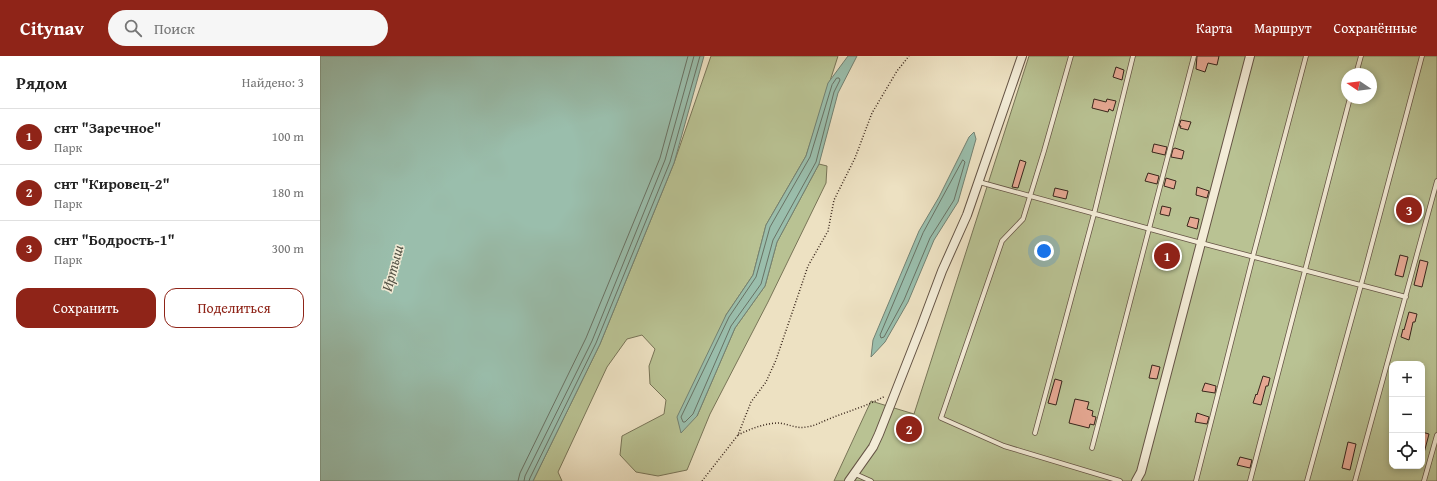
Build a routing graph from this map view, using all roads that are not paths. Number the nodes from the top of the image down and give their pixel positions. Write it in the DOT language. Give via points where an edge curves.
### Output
graph roads {
  1 [pos="1022,56"];
  2 [pos="1071,56"];
  3 [pos="1133,56"];
  4 [pos="1194,56"];
  5 [pos="1250,56"];
  6 [pos="1306,56"];
  7 [pos="1361,56"];
  8 [pos="1422,56"];
  9 [pos="1358,68"];
  10 [pos="1348,104"];
  11 [pos="1437,181"];
  12 [pos="978,182"];
  13 [pos="1030,196"];
  14 [pos="1094,214"];
  15 [pos="1149,229"];
  16 [pos="1201,243"];
  17 [pos="1253,256"];
  18 [pos="1305,270"];
  19 [pos="1361,285"];
  20 [pos="1406,297"];
  21 [pos="1035,433"];
  22 [pos="1437,435"];
  23 [pos="1092,448"];
  24 [pos="854,473"];
  25 [pos="849,481"];
  26 [pos="871,481"];
  27 [pos="1120,481"];
  28 [pos="1136,481"];
  29 [pos="1196,481"];
  30 [pos="1250,481"];
  31 [pos="1306,481"];
  32 [pos="1355,481"];
  33 [pos="1424,481"];
  1 -- 12 [label="street"];
  2 -- 13 [label="lane"];
  3 -- 14 [label="lane"];
  4 -- 15 [label="lane"];
  5 -- 16 [label="street"];
  6 -- 17 [label="lane"];
  7 -- 9 [label="lane"];
  8 -- 19 [label="lane"];
  10 -- 18 [label="lane"];
  11 -- 20 [label="lane"];
  12 -- 13 [label="lane"];
  12 -- 24 [label="street" via="880,434"];
  13 -- 14 [label="lane"];
  13 -- 27 [label="lane" via="1023,219 1002,241 941,418 1004,446"];
  14 -- 15 [label="lane"];
  14 -- 21 [label="lane"];
  15 -- 16 [label="lane"];
  15 -- 23 [label="lane"];
  16 -- 17 [label="lane"];
  16 -- 28 [label="street" via="1141,472"];
  17 -- 18 [label="lane"];
  17 -- 29 [label="lane"];
  18 -- 19 [label="lane"];
  18 -- 30 [label="lane"];
  19 -- 20 [label="lane"];
  19 -- 31 [label="lane"];
  20 -- 32 [label="lane"];
  22 -- 33 [label="lane"];
  24 -- 25 [label="street"];
  24 -- 26 [label="lane"];
}
